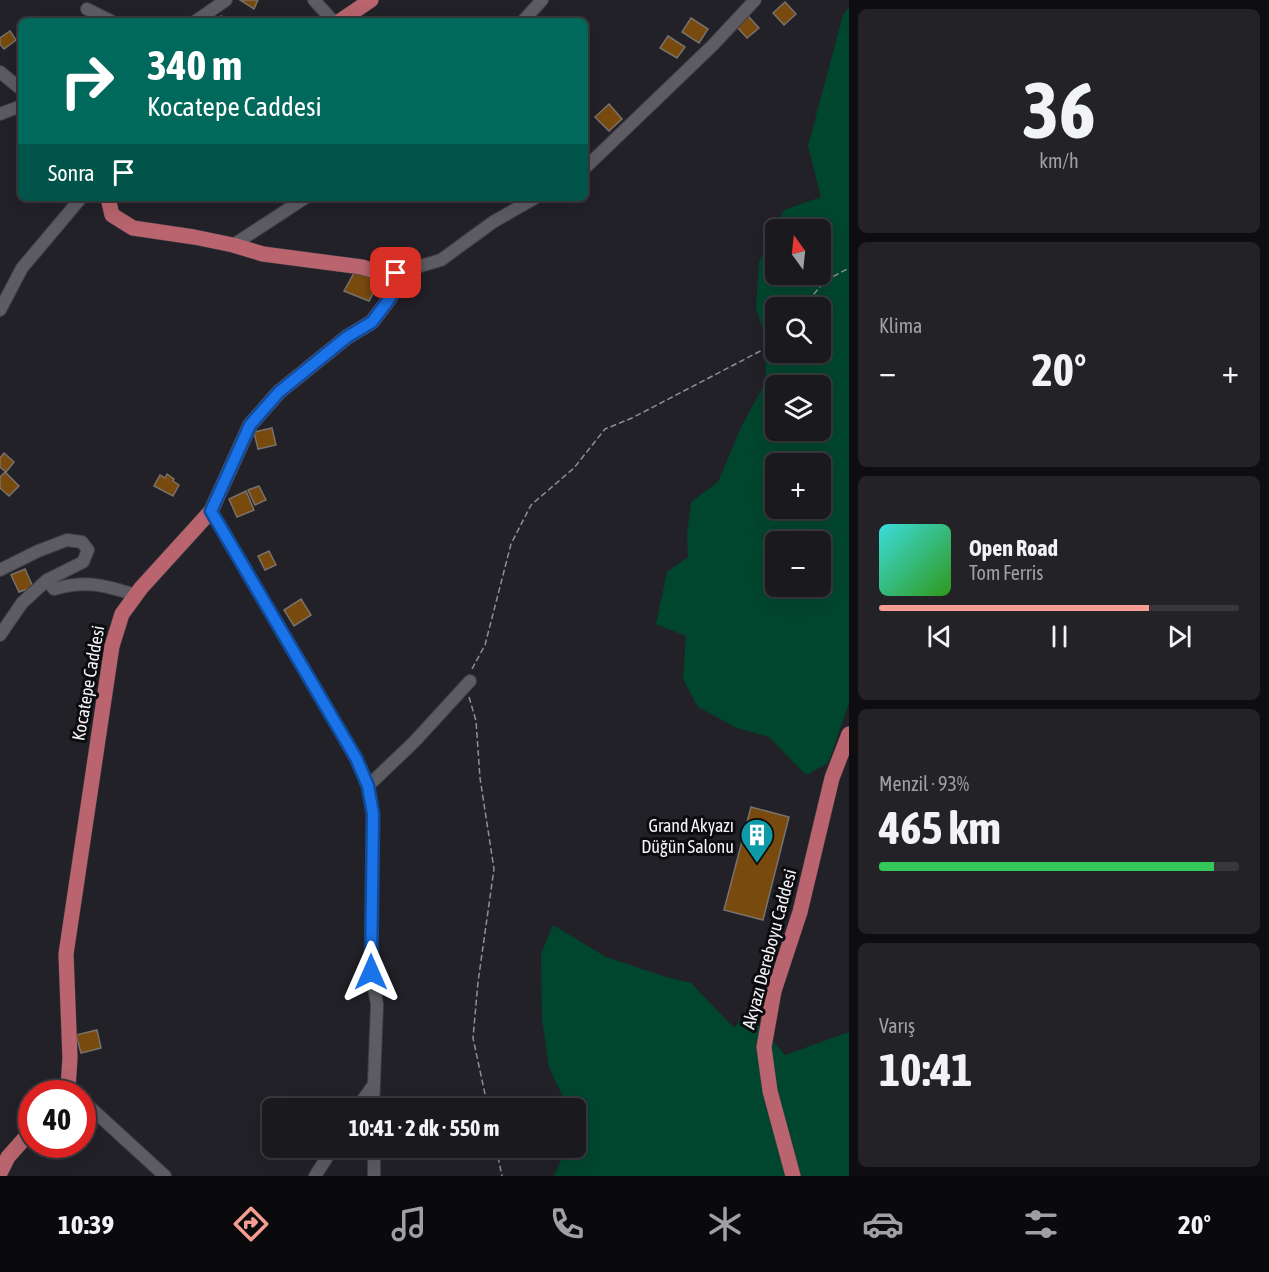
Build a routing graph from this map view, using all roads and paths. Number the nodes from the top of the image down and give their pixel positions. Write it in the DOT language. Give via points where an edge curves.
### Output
graph roads {
  1 [pos="226,0"];
  2 [pos="314,0"];
  3 [pos="371,0"];
  4 [pos="542,0"];
  5 [pos="755,0"];
  6 [pos="87,9"];
  7 [pos="105,18"];
  8 [pos="200,18"];
  9 [pos="330,18"];
  10 [pos="344,18"];
  11 [pos="526,18"];
  12 [pos="0,72"];
  13 [pos="18,87"];
  14 [pos="18,107"];
  15 [pos="0,114"];
  16 [pos="588,165"];
  17 [pos="78,201"];
  18 [pos="109,201"];
  19 [pos="300,201"];
  20 [pos="530,201"];
  21 [pos="233,245"];
  22 [pos="849,268"];
  23 [pos="396,273"];
  24 [pos="811,297"];
  25 [pos="0,310"];
  26 [pos="765,349"];
  27 [pos="211,511"];
  28 [pos="0,570"];
  29 [pos="47,580"];
  30 [pos="136,595"];
  31 [pos="0,635"];
  32 [pos="470,681"];
  33 [pos="849,734"];
  34 [pos="368,786"];
  35 [pos="69,1080"];
  36 [pos="372,1087"];
  37 [pos="364,1098"];
  38 [pos="373,1098"];
  39 [pos="486,1098"];
  40 [pos="96,1113"];
  41 [pos="18,1146"];
  42 [pos="327,1158"];
  43 [pos="374,1158"];
  44 [pos="498,1158"];
  45 [pos="0,1173"];
  46 [pos="165,1176"];
  47 [pos="315,1176"];
  48 [pos="374,1176"];
  49 [pos="502,1176"];
  50 [pos="793,1176"];
  1 -- 8 [label="street"];
  2 -- 9 [label="street"];
  3 -- 10 [label="main road"];
  4 -- 11 [label="street"];
  5 -- 16 [label="street"];
  6 -- 7 [label="street"];
  12 -- 13 [label="street"];
  14 -- 15 [label="street"];
  17 -- 25 [label="street" via="22,268"];
  18 -- 21 [label="main road" via="112,215 133,228"];
  19 -- 21 [label="street"];
  20 -- 23 [label="street" via="441,260"];
  21 -- 23 [label="main road" via="263,254"];
  22 -- 24 [label="path" via="825,281"];
  23 -- 27 [label="main road, Kocatepe Caddesi" via="390,298 372,322 347,337 279,392 250,425"];
  26 -- 32 [label="path" via="605,429 574,468 531,505 511,544 485,645 470,672"];
  27 -- 30 [label="main road, Kocatepe Caddesi"];
  27 -- 34 [label="street" via="356,758"];
  28 -- 29 [label="street" via="67,540 82,542 87,550 83,562"];
  29 -- 30 [label="street" via="54,589 72,584 104,584"];
  29 -- 31 [label="street" via="22,603"];
  30 -- 35 [label="main road, Kocatepe Caddesi" via="122,614 112,646 69,932 66,954"];
  32 -- 34 [label="street"];
  32 -- 39 [label="path" via="494,869 473,1038"];
  33 -- 50 [label="main road, Akyazı Dereboyu Caddesi" via="832,778 800,912 774,991 764,1047 770,1091"];
  34 -- 36 [label="street" via="373,814 371,972 377,1004"];
  36 -- 37 [label="street"];
  36 -- 38 [label="street"];
  40 -- 46 [label="street"];
  41 -- 45 [label="main road"];
  42 -- 47 [label="street"];
  43 -- 48 [label="street"];
  44 -- 49 [label="path"];
}
